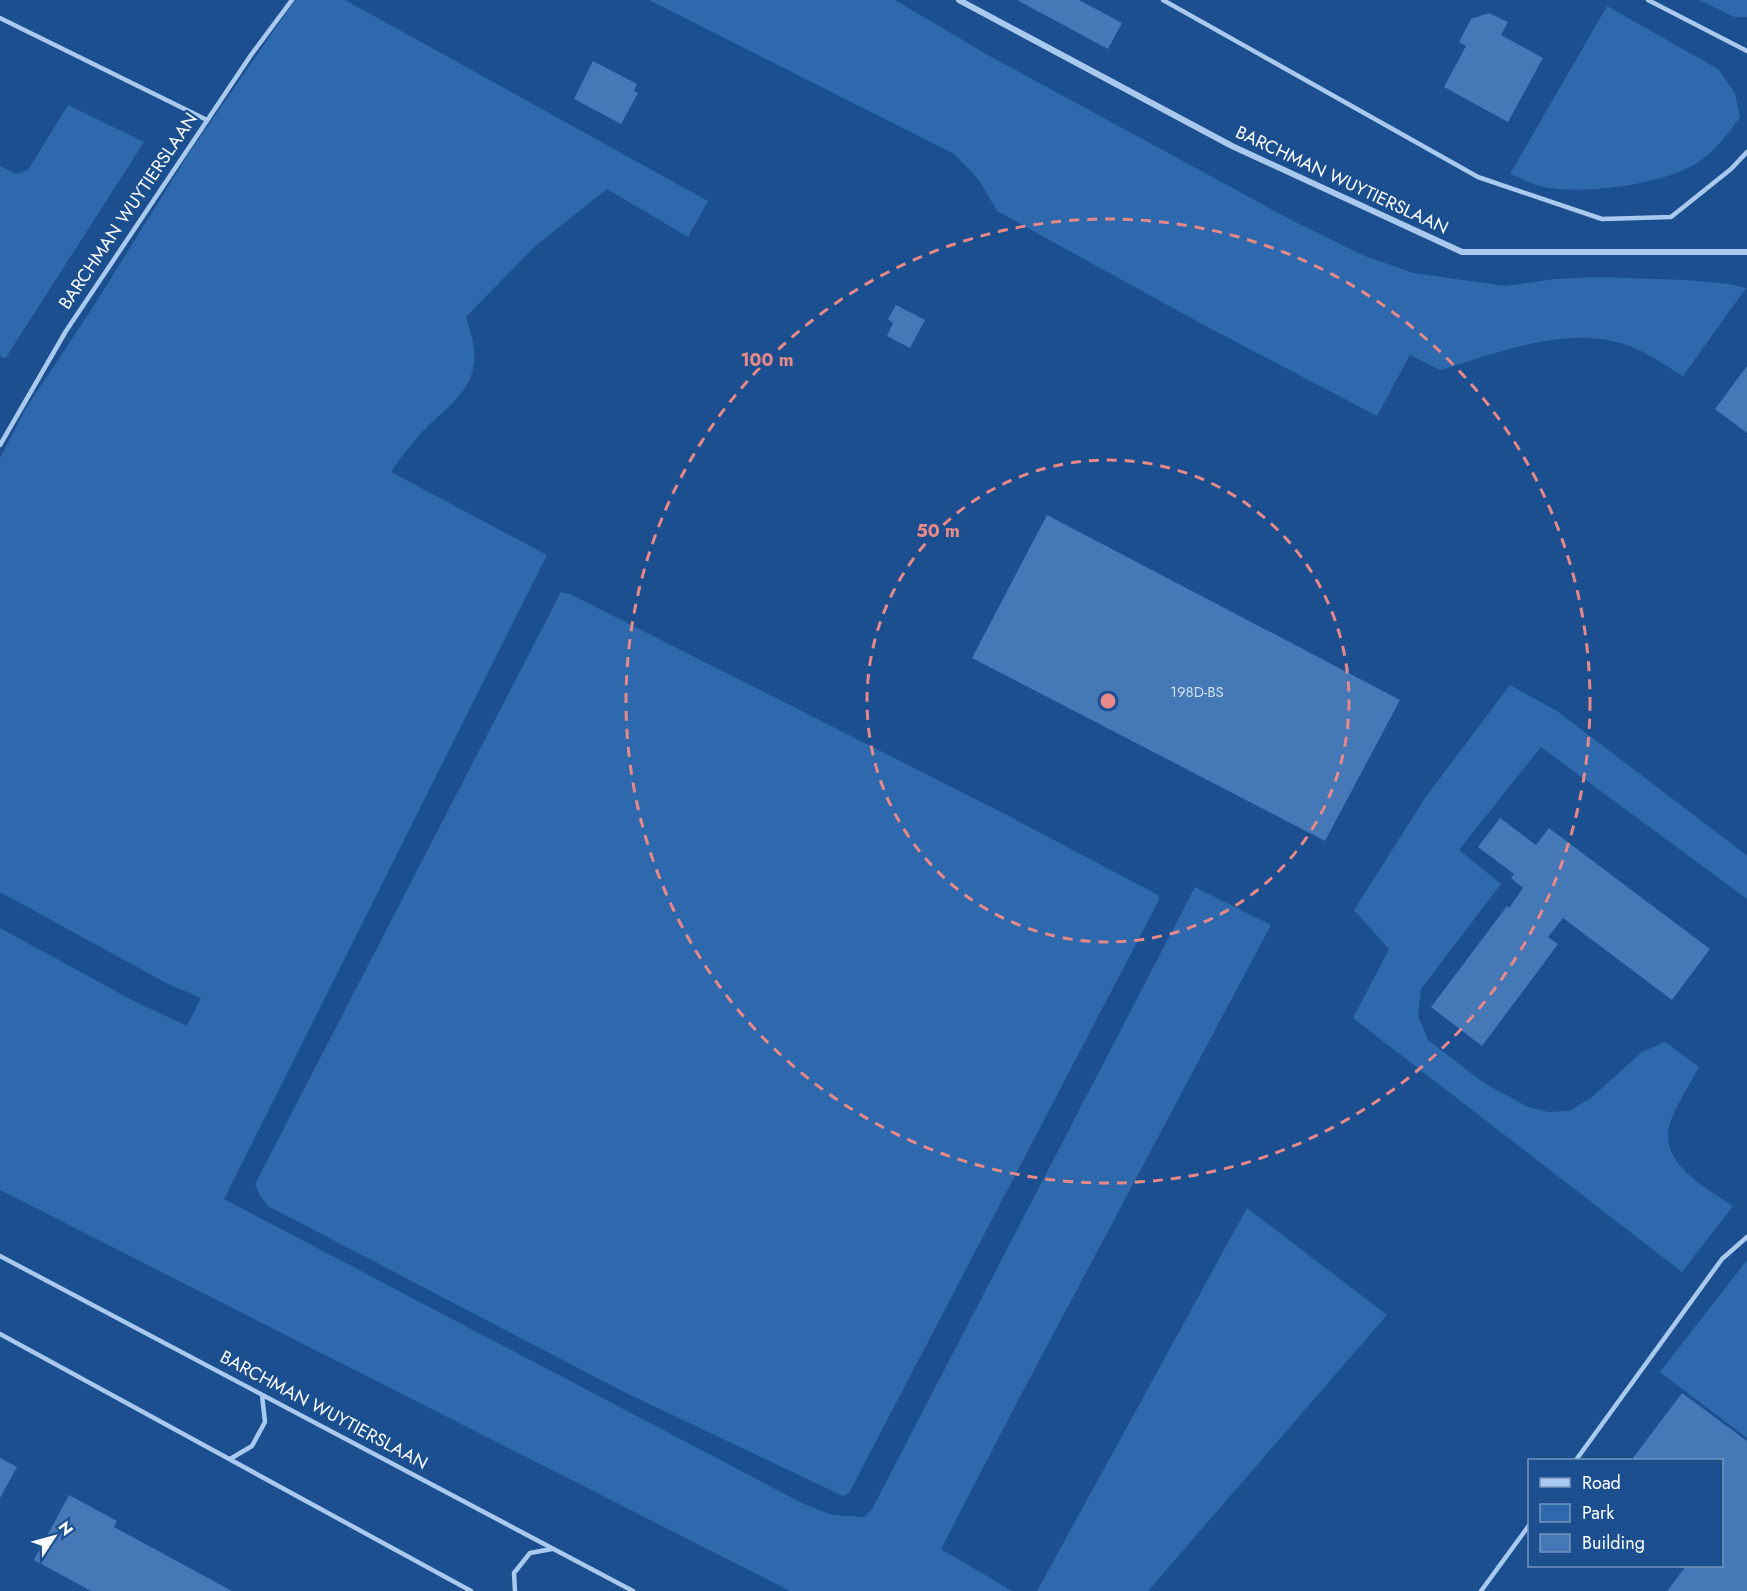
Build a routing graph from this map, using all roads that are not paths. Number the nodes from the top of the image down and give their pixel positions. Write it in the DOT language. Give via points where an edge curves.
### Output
graph roads {
  1 [pos="292,0"];
  2 [pos="959,0"];
  3 [pos="1163,0"];
  4 [pos="1648,0"];
  5 [pos="0,18"];
  6 [pos="1747,51"];
  7 [pos="207,120"];
  8 [pos="1747,152"];
  9 [pos="1747,252"];
  10 [pos="0,445"];
  11 [pos="1747,1237"];
  12 [pos="0,1256"];
  13 [pos="0,1334"];
  14 [pos="262,1395"];
  15 [pos="230,1459"];
  16 [pos="1577,1459"];
  17 [pos="1528,1527"];
  18 [pos="552,1549"];
  19 [pos="471,1591"];
  20 [pos="515,1591"];
  21 [pos="633,1591"];
  22 [pos="1481,1591"];
  1 -- 7 [label="lane, BARCHMAN WUYTIERSLAAN"];
  2 -- 9 [label="street, BARCHMAN WUYTIERSLAAN" via="1232,146 1462,252"];
  3 -- 8 [label="lane" via="1478,177 1602,219 1671,217"];
  4 -- 6 [label="lane"];
  5 -- 7 [label="lane"];
  7 -- 10 [label="lane, BARCHMAN WUYTIERSLAAN" via="66,331"];
  11 -- 16 [label="lane" via="1722,1259"];
  12 -- 14 [label="lane, BARCHMAN WUYTIERSLAAN"];
  13 -- 15 [label="lane"];
  14 -- 15 [label="lane" via="265,1422 252,1446"];
  14 -- 18 [label="lane, BARCHMAN WUYTIERSLAAN"];
  15 -- 19 [label="lane"];
  17 -- 22 [label="lane"];
  18 -- 20 [label="lane" via="530,1553 514,1573"];
  18 -- 21 [label="lane, BARCHMAN WUYTIERSLAAN"];
}
